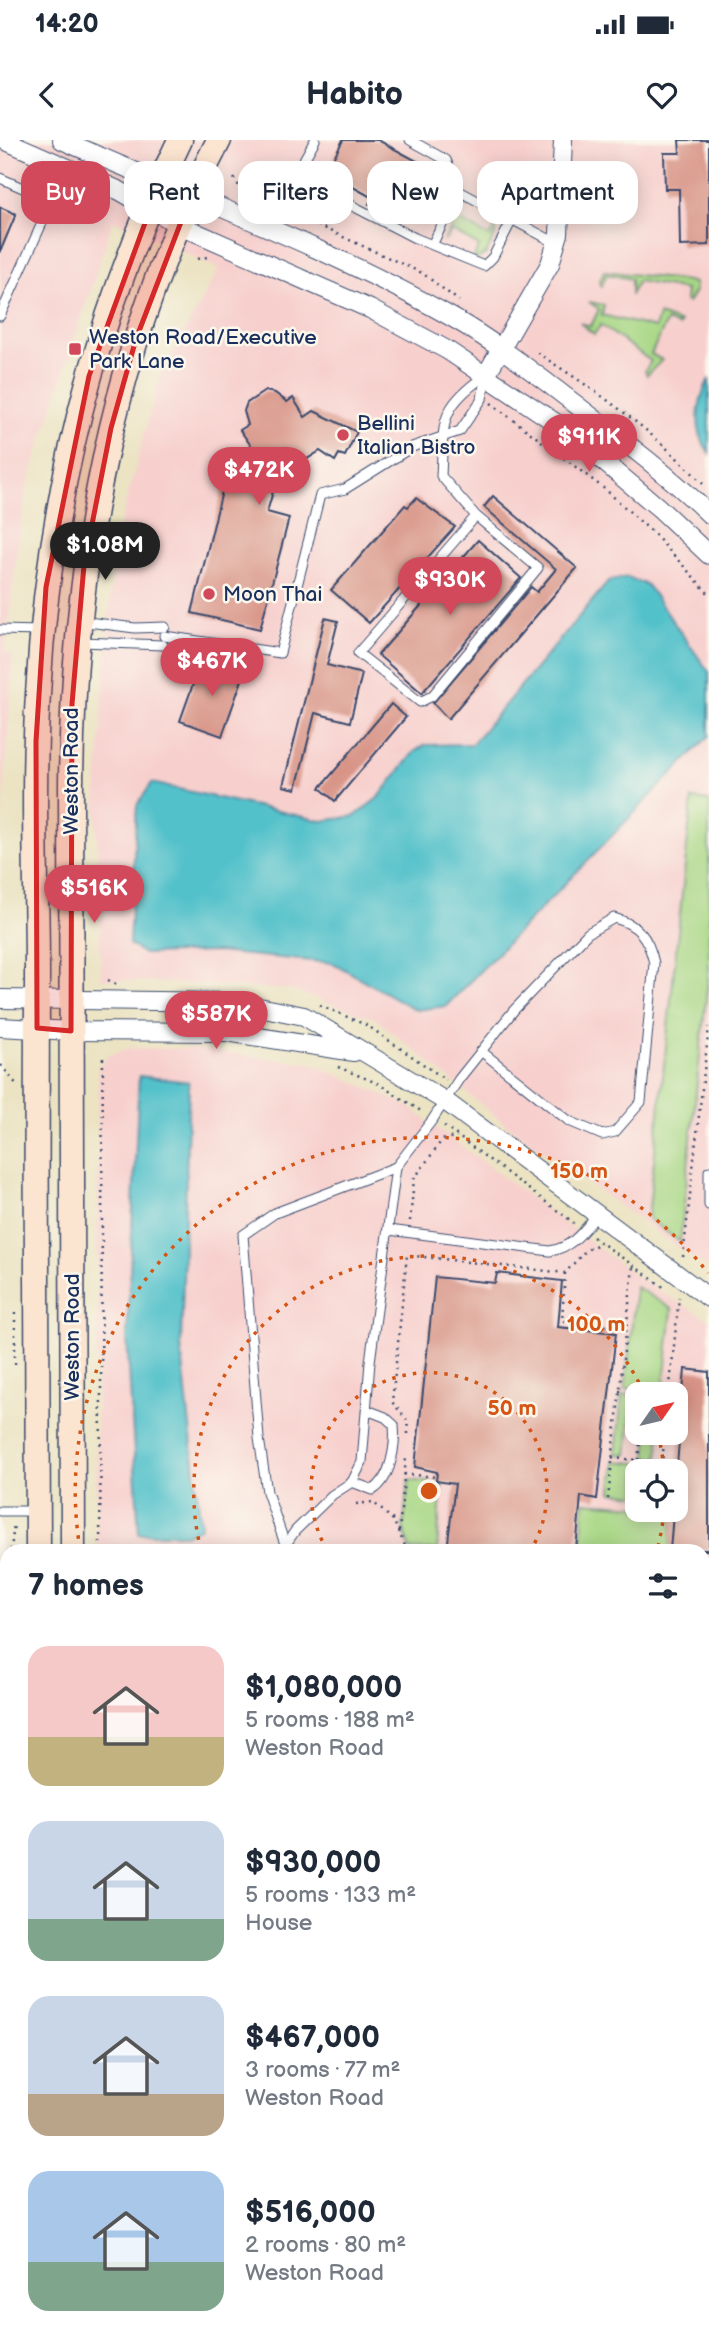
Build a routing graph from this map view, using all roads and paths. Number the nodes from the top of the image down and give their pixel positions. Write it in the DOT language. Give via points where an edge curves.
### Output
graph roads {
  1 [pos="4,140"];
  2 [pos="180,140"];
  3 [pos="219,140"];
  4 [pos="315,140"];
  5 [pos="410,140"];
  6 [pos="563,140"];
  7 [pos="66,141"];
  8 [pos="170,161"];
  9 [pos="208,161"];
  10 [pos="446,161"];
  11 [pos="124,166"];
  12 [pos="0,178"];
  13 [pos="124,194"];
  14 [pos="224,210"];
  15 [pos="141,224"];
  16 [pos="442,224"];
  17 [pos="510,224"];
  18 [pos="520,224"];
  19 [pos="179,225"];
  20 [pos="433,243"];
  21 [pos="556,243"];
  22 [pos="0,316"];
  23 [pos="501,348"];
  24 [pos="486,375"];
  25 [pos="443,438"];
  26 [pos="709,514"];
  27 [pos="476,516"];
  28 [pos="709,555"];
  29 [pos="0,629"];
  30 [pos="42,631"];
  31 [pos="77,631"];
  32 [pos="164,636"];
  33 [pos="0,999"];
  34 [pos="37,999"];
  35 [pos="71,1002"];
  36 [pos="0,1027"];
  37 [pos="709,1027"];
  38 [pos="37,1028"];
  39 [pos="71,1031"];
  40 [pos="481,1051"];
  41 [pos="103,1053"];
  42 [pos="361,1053"];
  43 [pos="445,1101"];
  44 [pos="458,1136"];
  45 [pos="396,1167"];
  46 [pos="709,1171"];
  47 [pos="709,1205"];
  48 [pos="596,1216"];
  49 [pos="389,1230"];
  50 [pos="409,1233"];
  51 [pos="601,1243"];
  52 [pos="635,1246"];
  53 [pos="407,1255"];
  54 [pos="683,1260"];
  55 [pos="565,1273"];
  56 [pos="679,1297"];
  57 [pos="709,1298"];
  58 [pos="626,1328"];
  59 [pos="670,1382"];
  60 [pos="619,1391"];
  61 [pos="625,1392"];
  62 [pos="367,1410"];
  63 [pos="407,1441"];
  64 [pos="406,1452"];
  65 [pos="612,1458"];
  66 [pos="625,1459"];
  67 [pos="404,1474"];
  68 [pos="437,1477"];
  69 [pos="352,1482"];
  70 [pos="608,1499"];
  71 [pos="356,1504"];
  72 [pos="0,1511"];
  73 [pos="38,1511"];
  74 [pos="398,1531"];
  75 [pos="38,1544"];
  76 [pos="73,1544"];
  77 [pos="100,1544"];
  78 [pos="283,1544"];
  79 [pos="289,1544"];
  80 [pos="404,1544"];
  1 -- 13 [label="street"];
  2 -- 8 [label="main road, Weston Road"];
  3 -- 9 [label="main road, Weston Road"];
  4 -- 20 [label="lane" via="301,165 306,179 403,232"];
  5 -- 10 [label="lane"];
  6 -- 21 [label="street"];
  7 -- 11 [label="street"];
  12 -- 22 [label="lane" via="52,201"];
  14 -- 23 [label="street" via="381,279"];
  15 -- 30 [label="main road, Weston Road" via="77,421 58,511"];
  16 -- 20 [label="lane"];
  17 -- 20 [label="lane" via="484,266"];
  18 -- 21 [label="lane"];
  19 -- 24 [label="street" via="370,309"];
  19 -- 31 [label="main road, Weston Road" via="136,339 111,428 91,519"];
  21 -- 23 [label="street" via="550,264"];
  23 -- 24 [label="street"];
  23 -- 26 [label="street" via="660,467"];
  24 -- 25 [label="lane" via="482,399 460,431"];
  24 -- 25 [label="lane" via="463,390 443,418"];
  24 -- 28 [label="street" via="565,429"];
  25 -- 27 [label="lane" via="441,476"];
  25 -- 32 [label="lane" via="412,447 345,489 320,495 279,653"];
  27 -- 27 [label="lane" via="358,653 420,702 432,696 538,568"];
  29 -- 30 [label="lane"];
  30 -- 34 [label="main road, Weston Road" via="36,754"];
  31 -- 32 [label="lane"];
  31 -- 32 [label="lane" via="135,628"];
  31 -- 35 [label="main road, Weston Road" via="71,744"];
  33 -- 34 [label="street"];
  34 -- 35 [label="street"];
  34 -- 38 [label="main road, Weston Road"];
  35 -- 39 [label="main road, Weston Road"];
  35 -- 42 [label="street" via="258,1005 304,1016"];
  36 -- 38 [label="street"];
  37 -- 54 [label="path"];
  38 -- 39 [label="street"];
  38 -- 73 [label="main road, Weston Road"];
  39 -- 42 [label="street" via="227,1032"];
  39 -- 76 [label="main road, Weston Road"];
  40 -- 40 [label="lane" via="569,1121 601,1135 615,1132 641,1102 654,963 650,942 634,923 614,918 601,923 514,1010"];
  40 -- 43 [label="lane"];
  41 -- 77 [label="path"];
  42 -- 43 [label="street"];
  43 -- 45 [label="lane"];
  43 -- 48 [label="street"];
  44 -- 50 [label="path" via="442,1140 414,1179"];
  45 -- 49 [label="lane"];
  45 -- 78 [label="lane" via="275,1213 243,1235 259,1438 267,1492"];
  46 -- 47 [label="lane"];
  48 -- 50 [label="lane" via="576,1239 550,1251"];
  48 -- 52 [label="street"];
  49 -- 50 [label="lane"];
  49 -- 62 [label="lane"];
  50 -- 53 [label="path"];
  51 -- 55 [label="path" via="586,1250"];
  52 -- 57 [label="street"];
  52 -- 58 [label="path"];
  53 -- 55 [label="path"];
  53 -- 63 [label="path" via="392,1402 408,1421"];
  55 -- 58 [label="path" via="562,1321"];
  56 -- 59 [label="path"];
  58 -- 60 [label="path"];
  60 -- 61 [label="path"];
  60 -- 65 [label="path"];
  62 -- 69 [label="lane" via="362,1462"];
  62 -- 69 [label="lane" via="394,1425 388,1471 373,1490"];
  64 -- 67 [label="path"];
  65 -- 66 [label="path"];
  65 -- 70 [label="path"];
  67 -- 68 [label="path"];
  67 -- 74 [label="path"];
  69 -- 79 [label="lane" via="332,1495"];
  71 -- 74 [label="path" via="373,1502"];
  72 -- 73 [label="lane"];
  73 -- 75 [label="main road, Weston Road"];
  74 -- 80 [label="path"];
}
